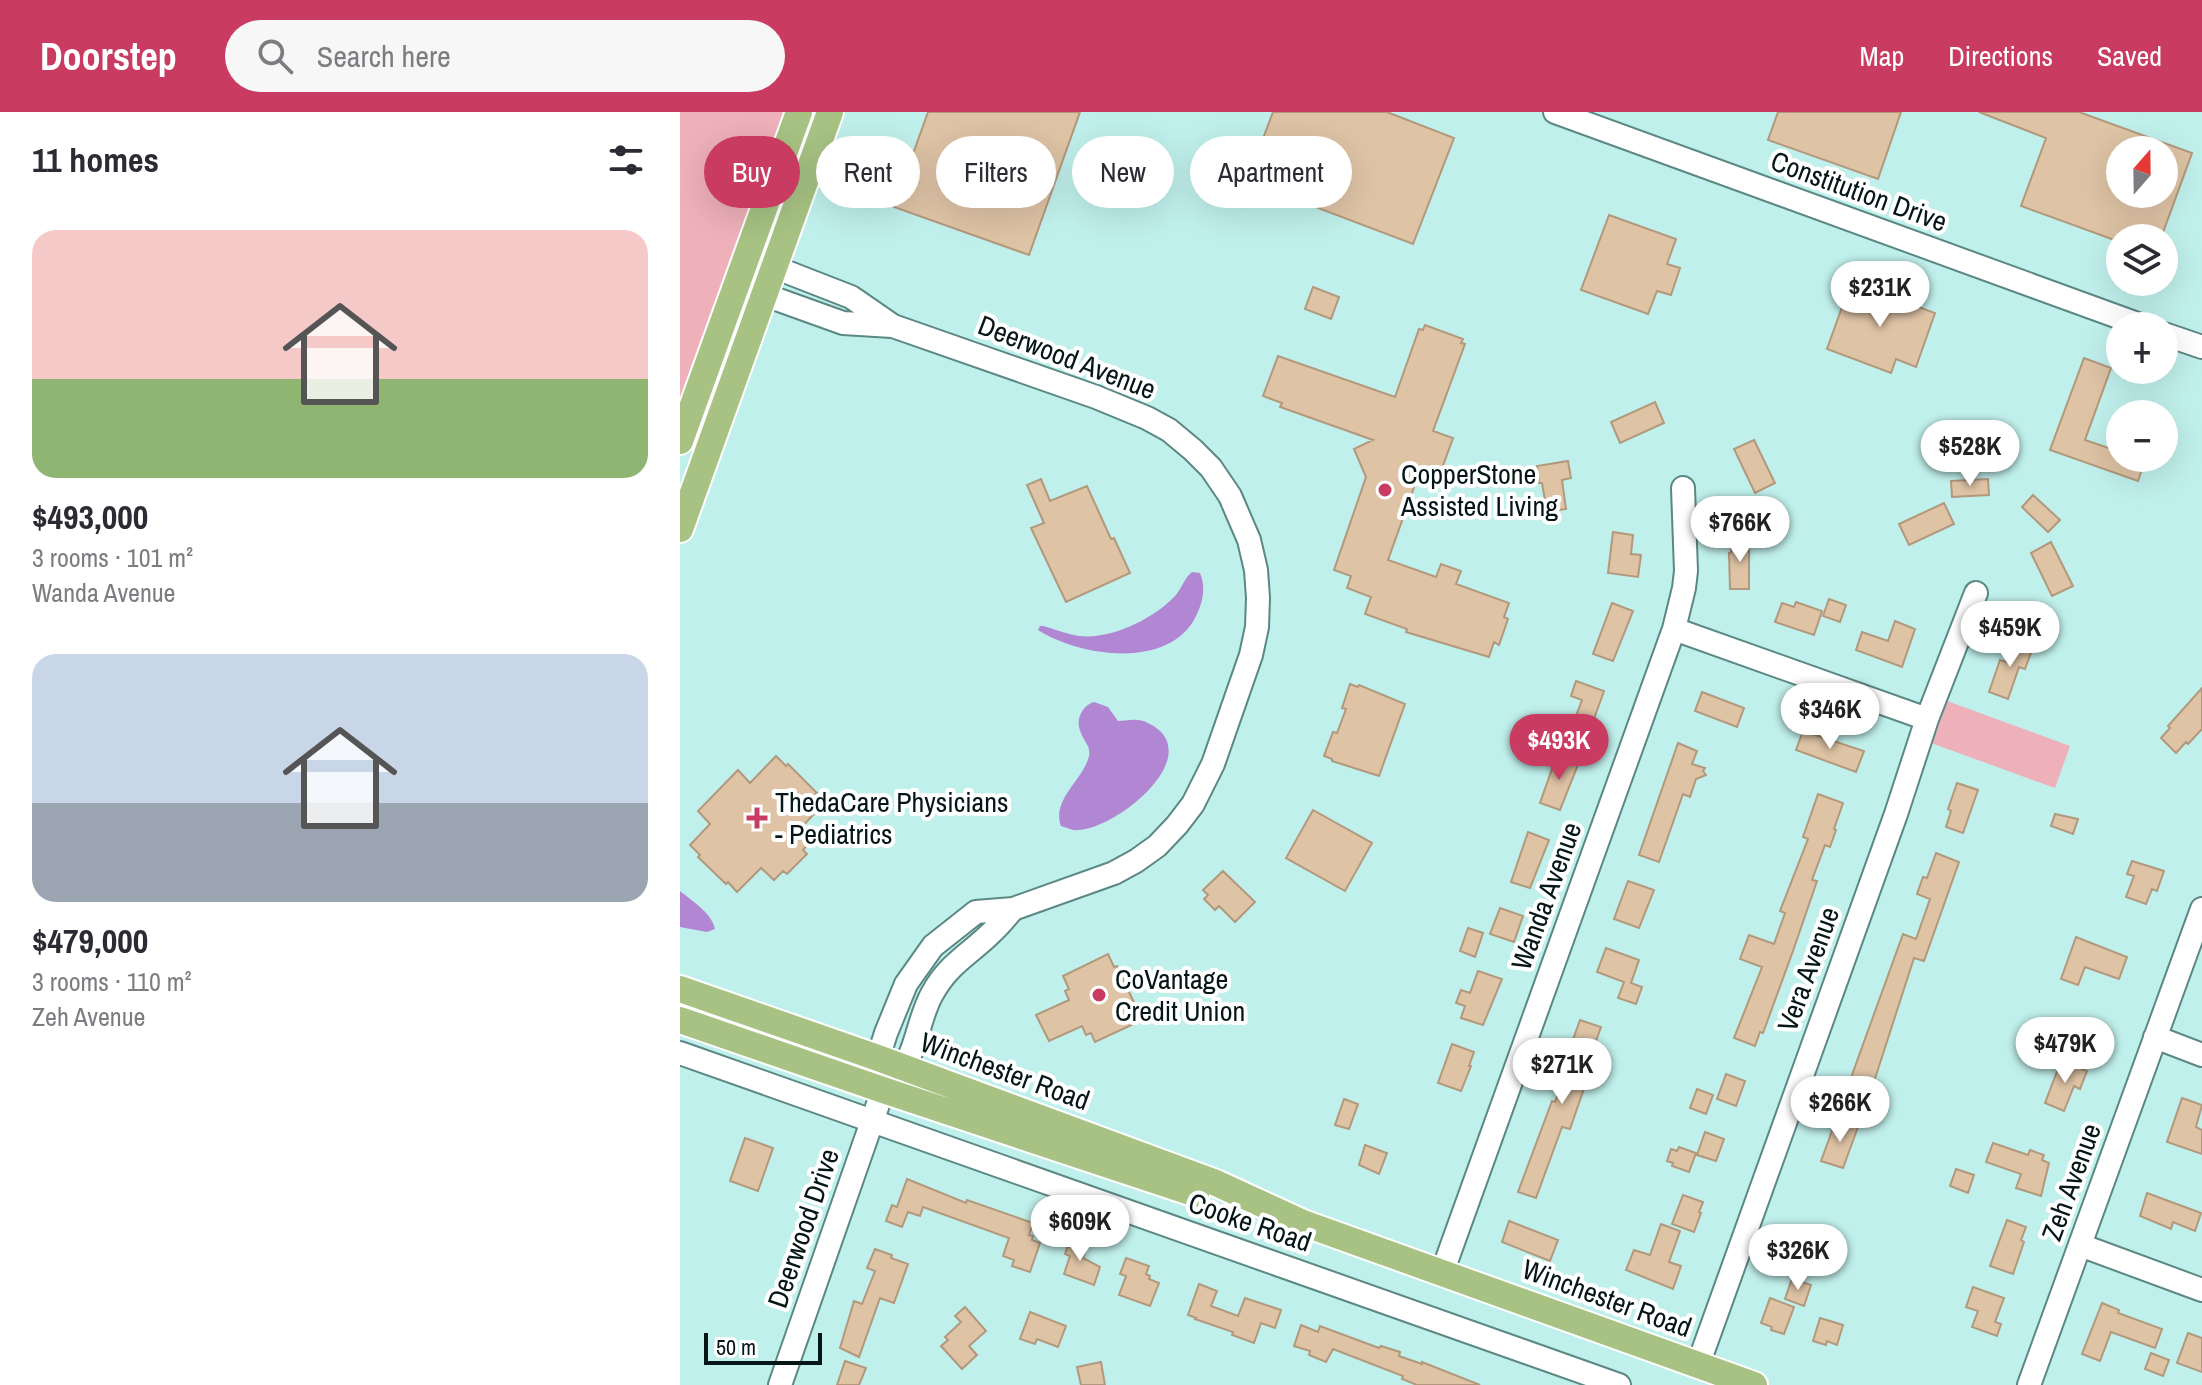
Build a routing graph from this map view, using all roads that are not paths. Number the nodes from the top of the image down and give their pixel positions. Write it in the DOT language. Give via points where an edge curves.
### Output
graph roads {
  1 [pos="799,112"];
  2 [pos="830,112"];
  3 [pos="1555,112"];
  4 [pos="774,267"];
  5 [pos="741,270"];
  6 [pos="765,295"];
  7 [pos="2106,313"];
  8 [pos="893,326"];
  9 [pos="2178,339"];
  10 [pos="2202,347"];
  11 [pos="680,441"];
  12 [pos="1683,488"];
  13 [pos="680,529"];
  14 [pos="1976,593"];
  15 [pos="1674,629"];
  16 [pos="1927,719"];
  17 [pos="1013,909"];
  18 [pos="2202,909"];
  19 [pos="680,989"];
  20 [pos="680,1020"];
  21 [pos="2155,1037"];
  22 [pos="680,1053"];
  23 [pos="2202,1055"];
  24 [pos="878,1058"];
  25 [pos="905,1068"];
  26 [pos="883,1090"];
  27 [pos="872,1121"];
  28 [pos="1303,1223"];
  29 [pos="2080,1245"];
  30 [pos="1442,1273"];
  31 [pos="2202,1290"];
  32 [pos="1698,1365"];
  33 [pos="1609,1383"];
  34 [pos="780,1385"];
  35 [pos="1754,1385"];
  36 [pos="2029,1385"];
  1 -- 5 [label="main road"];
  2 -- 4 [label="main road"];
  3 -- 7 [label="street, Constitution Drive"];
  4 -- 5 [label="street, Deerwood Avenue"];
  4 -- 6 [label="main road"];
  4 -- 8 [label="street, Deerwood Avenue" via="851,297"];
  5 -- 6 [label="street, Deerwood Avenue"];
  5 -- 11 [label="main road"];
  6 -- 8 [label="street, Deerwood Avenue" via="843,323"];
  6 -- 13 [label="main road"];
  8 -- 17 [label="street, Deerwood Avenue" via="1096,397 1169,430 1202,459 1230,496 1256,570 1257,627 1251,655 1213,764 1193,804 1157,846 1136,861"];
  9 -- 10 [label="street"];
  12 -- 15 [label="street, Wanda Avenue" via="1686,571"];
  14 -- 16 [label="street, Vera Avenue"];
  15 -- 16 [label="street"];
  15 -- 30 [label="street, Wanda Avenue"];
  16 -- 32 [label="street, Vera Avenue"];
  17 -- 24 [label="street, Deerwood Avenue" via="976,912 933,946 900,997"];
  17 -- 25 [label="street, Deerwood Avenue" via="939,982"];
  18 -- 21 [label="street, Zeh Avenue"];
  19 -- 24 [label="main road, Winchester Road"];
  20 -- 26 [label="main road, Winchester Road"];
  21 -- 23 [label="street"];
  21 -- 29 [label="street, Zeh Avenue"];
  22 -- 27 [label="street, Cooke Road"];
  24 -- 25 [label="main road, Winchester Road"];
  24 -- 26 [label="street, Deerwood Avenue"];
  25 -- 26 [label="street, Deerwood Avenue"];
  25 -- 28 [label="main road, Winchester Road" via="1216,1183"];
  26 -- 27 [label="street, Deerwood Drive"];
  26 -- 28 [label="main road, Winchester Road" via="1212,1200"];
  27 -- 33 [label="street, Cooke Road"];
  27 -- 34 [label="street, Deerwood Drive"];
  28 -- 30 [label="main road, Winchester Road"];
  29 -- 31 [label="street"];
  29 -- 36 [label="street, Zeh Avenue"];
  30 -- 32 [label="main road, Winchester Road"];
  32 -- 35 [label="main road, Winchester Road"];
}
